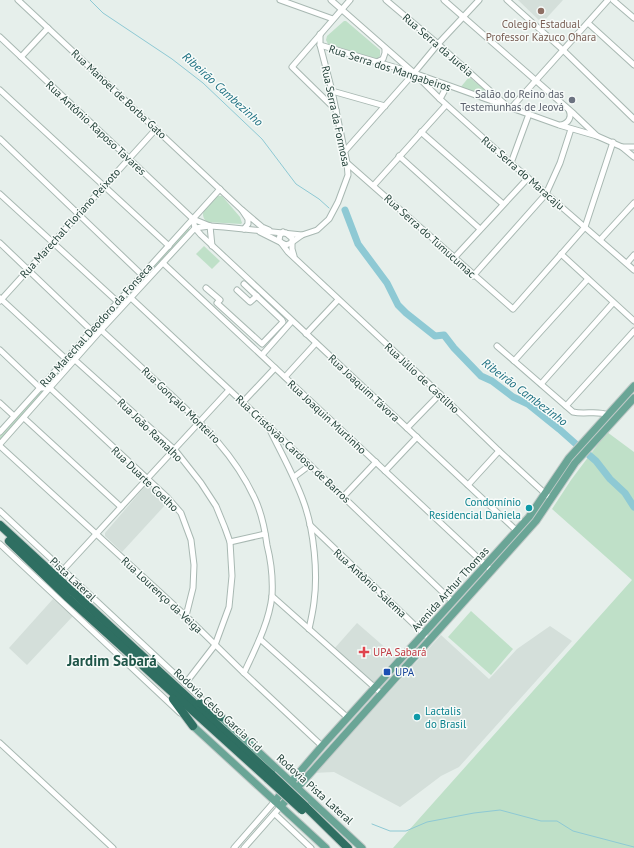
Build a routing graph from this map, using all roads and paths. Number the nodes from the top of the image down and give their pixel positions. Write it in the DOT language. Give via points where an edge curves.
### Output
graph roads {
  1 [pos="18,0"];
  2 [pos="280,0"];
  3 [pos="331,0"];
  4 [pos="350,0"];
  5 [pos="386,0"];
  6 [pos="444,0"];
  7 [pos="478,0"];
  8 [pos="507,0"];
  9 [pos="608,0"];
  10 [pos="613,0"];
  11 [pos="342,10"];
  12 [pos="464,16"];
  13 [pos="634,18"];
  14 [pos="333,19"];
  15 [pos="588,23"];
  16 [pos="48,28"];
  17 [pos="320,34"];
  18 [pos="0,37"];
  19 [pos="438,44"];
  20 [pos="320,45"];
  21 [pos="385,48"];
  22 [pos="563,50"];
  23 [pos="21,57"];
  24 [pos="377,62"];
  25 [pos="634,65"];
  26 [pos="414,73"];
  27 [pos="535,80"];
  28 [pos="447,86"];
  29 [pos="0,90"];
  30 [pos="332,91"];
  31 [pos="440,99"];
  32 [pos="446,105"];
  33 [pos="385,106"];
  34 [pos="510,107"];
  35 [pos="336,110"];
  36 [pos="569,110"];
  37 [pos="529,114"];
  38 [pos="634,119"];
  39 [pos="559,125"];
  40 [pos="156,129"];
  41 [pos="571,129"];
  42 [pos="421,132"];
  43 [pos="597,136"];
  44 [pos="0,139"];
  45 [pos="613,142"];
  46 [pos="622,146"];
  47 [pos="634,147"];
  48 [pos="344,152"];
  49 [pos="398,156"];
  50 [pos="634,156"];
  51 [pos="128,158"];
  52 [pos="347,163"];
  53 [pos="512,164"];
  54 [pos="528,178"];
  55 [pos="374,185"];
  56 [pos="103,186"];
  57 [pos="220,188"];
  58 [pos="0,194"];
  59 [pos="546,194"];
  60 [pos="634,203"];
  61 [pos="503,204"];
  62 [pos="242,210"];
  63 [pos="79,213"];
  64 [pos="193,219"];
  65 [pos="210,226"];
  66 [pos="585,227"];
  67 [pos="195,228"];
  68 [pos="244,229"];
  69 [pos="480,229"];
  70 [pos="255,230"];
  71 [pos="271,231"];
  72 [pos="284,233"];
  73 [pos="302,235"];
  74 [pos="600,240"];
  75 [pos="292,242"];
  76 [pos="0,243"];
  77 [pos="52,243"];
  78 [pos="281,244"];
  79 [pos="169,246"];
  80 [pos="212,246"];
  81 [pos="562,254"];
  82 [pos="634,255"];
  83 [pos="294,257"];
  84 [pos="455,257"];
  85 [pos="627,263"];
  86 [pos="163,264"];
  87 [pos="28,269"];
  88 [pos="634,270"];
  89 [pos="142,275"];
  90 [pos="473,276"];
  91 [pos="588,279"];
  92 [pos="244,284"];
  93 [pos="206,288"];
  94 [pos="237,290"];
  95 [pos="257,296"];
  96 [pos="131,298"];
  97 [pos="0,299"];
  98 [pos="338,300"];
  99 [pos="118,302"];
  100 [pos="613,303"];
  101 [pos="123,307"];
  102 [pos="292,321"];
  103 [pos="634,321"];
  104 [pos="101,330"];
  105 [pos="92,331"];
  106 [pos="634,331"];
  107 [pos="306,334"];
  108 [pos="274,337"];
  109 [pos="316,343"];
  110 [pos="497,346"];
  111 [pos="0,350"];
  112 [pos="262,355"];
  113 [pos="66,359"];
  114 [pos="75,360"];
  115 [pos="514,361"];
  116 [pos="275,368"];
  117 [pos="284,377"];
  118 [pos="541,384"];
  119 [pos="634,386"];
  120 [pos="40,388"];
  121 [pos="50,388"];
  122 [pos="229,390"];
  123 [pos="440,394"];
  124 [pos="634,398"];
  125 [pos="243,402"];
  126 [pos="0,403"];
  127 [pos="566,406"];
  128 [pos="608,415"];
  129 [pos="14,416"];
  130 [pos="24,418"];
  131 [pos="200,422"];
  132 [pos="266,424"];
  133 [pos="407,428"];
  134 [pos="0,432"];
  135 [pos="417,437"];
  136 [pos="0,445"];
  137 [pos="174,450"];
  138 [pos="499,451"];
  139 [pos="376,462"];
  140 [pos="310,465"];
  141 [pos="385,471"];
  142 [pos="294,477"];
  143 [pos="148,479"];
  144 [pos="468,485"];
  145 [pos="545,493"];
  146 [pos="343,497"];
  147 [pos="551,499"];
  148 [pos="121,507"];
  149 [pos="0,511"];
  150 [pos="0,525"];
  151 [pos="310,526"];
  152 [pos="517,531"];
  153 [pos="0,532"];
  154 [pos="95,534"];
  155 [pos="265,534"];
  156 [pos="230,542"];
  157 [pos="0,544"];
  158 [pos="486,565"];
  159 [pos="63,570"];
  160 [pos="492,571"];
  161 [pos="272,596"];
  162 [pos="453,602"];
  163 [pos="186,616"];
  164 [pos="309,629"];
  165 [pos="424,634"];
  166 [pos="260,638"];
  167 [pos="431,640"];
  168 [pos="215,645"];
  169 [pos="244,673"];
  170 [pos="162,684"];
  171 [pos="183,687"];
  172 [pos="375,688"];
  173 [pos="382,694"];
  174 [pos="221,717"];
  175 [pos="348,718"];
  176 [pos="194,726"];
  177 [pos="334,733"];
  178 [pos="338,742"];
  179 [pos="0,743"];
  180 [pos="322,746"];
  181 [pos="270,777"];
  182 [pos="294,785"];
  183 [pos="278,804"];
  184 [pos="303,808"];
  185 [pos="275,814"];
  186 [pos="112,848"];
  187 [pos="234,848"];
  188 [pos="244,848"];
  189 [pos="311,848"];
  190 [pos="326,848"];
  191 [pos="341,848"];
  192 [pos="348,848"];
  193 [pos="362,848"];
  1 -- 16 [label="street, Rua Manoel de Borba Gato"];
  2 -- 14 [label="street"];
  3 -- 11 [label="street, Rua Serra do Maracaju"];
  4 -- 11 [label="street"];
  5 -- 19 [label="street, Rua Serra da Juréia"];
  6 -- 12 [label="street"];
  7 -- 12 [label="street"];
  8 -- 22 [label="street"];
  9 -- 15 [label="street"];
  10 -- 13 [label="street"];
  11 -- 14 [label="street"];
  11 -- 21 [label="street, Rua Serra do Maracaju"];
  12 -- 19 [label="street"];
  12 -- 27 [label="street"];
  14 -- 17 [label="street"];
  15 -- 22 [label="street"];
  15 -- 25 [label="street"];
  16 -- 23 [label="street"];
  16 -- 40 [label="street, Rua Manoel de Borba Gato"];
  17 -- 20 [label="street, Rua Serra da Formosa"];
  17 -- 35 [label="street" via="292,67"];
  18 -- 23 [label="street, Rua Antônio Raposo Tavares"];
  19 -- 26 [label="street"];
  19 -- 34 [label="street, Rua Serra da Juréia"];
  20 -- 24 [label="street, Rua Serra dos Mangabeiros"];
  20 -- 30 [label="street, Rua Serra da Formosa"];
  21 -- 24 [label="street" via="383,59"];
  21 -- 26 [label="street, Rua Serra do Maracaju"];
  22 -- 27 [label="street"];
  22 -- 38 [label="street"];
  23 -- 51 [label="street, Rua Antônio Raposo Tavares"];
  24 -- 26 [label="street, Rua Serra dos Mangabeiros"];
  26 -- 28 [label="street, Rua Serra dos Mangabeiros"];
  26 -- 31 [label="street, Rua Serra do Maracaju"];
  26 -- 33 [label="street"];
  27 -- 34 [label="street"];
  27 -- 36 [label="street"];
  28 -- 31 [label="street"];
  28 -- 34 [label="street, Rua Serra dos Mangabeiros"];
  29 -- 56 [label="street"];
  30 -- 33 [label="street"];
  30 -- 35 [label="street, Rua Serra da Formosa"];
  31 -- 32 [label="street, Rua Serra do Maracaju"];
  32 -- 42 [label="street"];
  32 -- 53 [label="street, Rua Serra do Maracaju"];
  33 -- 48 [label="street"];
  34 -- 37 [label="street, Rua Serra dos Mangabeiros"];
  35 -- 48 [label="street, Rua Serra da Formosa"];
  36 -- 39 [label="street" via="570,119"];
  36 -- 43 [label="street"];
  37 -- 39 [label="street, Rua Serra dos Mangabeiros"];
  37 -- 53 [label="street"];
  39 -- 41 [label="street, Rua Serra dos Mangabeiros"];
  40 -- 51 [label="street, Rua Marechal Floriano Peixoto"];
  40 -- 57 [label="street, Rua Manoel de Borba Gato"];
  41 -- 43 [label="street, Rua Serra dos Mangabeiros"];
  41 -- 59 [label="street"];
  42 -- 49 [label="street"];
  42 -- 61 [label="street"];
  43 -- 45 [label="street, Rua Serra dos Mangabeiros"];
  44 -- 63 [label="street"];
  45 -- 46 [label="street, Rua Serra dos Mangabeiros"];
  45 -- 66 [label="street"];
  46 -- 47 [label="street"];
  46 -- 50 [label="street"];
  48 -- 52 [label="street, Rua Serra da Formosa"];
  49 -- 55 [label="street"];
  49 -- 69 [label="street"];
  51 -- 56 [label="street, Rua Marechal Floriano Peixoto"];
  51 -- 64 [label="street, Rua Antônio Raposo Tavares"];
  52 -- 55 [label="street, Rua Serra do Tumucumac"];
  52 -- 73 [label="street, Rua Serra da Formosa" via="348,175 329,219 317,230"];
  53 -- 54 [label="street, Rua Serra do Maracaju"];
  54 -- 59 [label="street, Rua Serra do Maracaju"];
  54 -- 61 [label="street"];
  55 -- 84 [label="street, Rua Serra do Tumucumac"];
  56 -- 63 [label="street, Rua Marechal Floriano Peixoto"];
  56 -- 79 [label="street"];
  57 -- 62 [label="street"];
  57 -- 64 [label="street, Rua Marechal Deodoro da Fonseca"];
  58 -- 77 [label="street"];
  59 -- 66 [label="street, Rua Serra do Maracaju"];
  59 -- 90 [label="street"];
  60 -- 74 [label="street"];
  61 -- 69 [label="street"];
  62 -- 68 [label="street" via="248,219"];
  62 -- 71 [label="street" via="262,227"];
  63 -- 77 [label="street, Rua Marechal Floriano Peixoto"];
  63 -- 89 [label="street"];
  64 -- 65 [label="street, Rua Serra da Formosa"];
  64 -- 67 [label="street"];
  64 -- 79 [label="street, Rua Marechal Deodoro da Fonseca"];
  65 -- 67 [label="street, Rua Serra da Formosa"];
  65 -- 68 [label="street, Rua Serra da Formosa"];
  65 -- 80 [label="street"];
  66 -- 74 [label="street, Rua Serra do Maracaju"];
  66 -- 81 [label="street"];
  67 -- 80 [label="street, Rua Joaquim Távora"];
  67 -- 86 [label="street"];
  68 -- 70 [label="street, Rua Serra da Formosa"];
  69 -- 84 [label="street"];
  70 -- 71 [label="street, Rua Serra da Formosa"];
  70 -- 78 [label="street, Rua Serra da Formosa"];
  71 -- 72 [label="street, Rua Serra da Formosa"];
  72 -- 73 [label="street, Rua Serra da Formosa"];
  72 -- 75 [label="street" via="291,236"];
  72 -- 78 [label="street" via="279,238"];
  73 -- 75 [label="street, Rua Serra da Formosa"];
  74 -- 85 [label="street, Rua Serra do Maracaju"];
  75 -- 78 [label="street, Rua Serra da Formosa"];
  75 -- 83 [label="street"];
  76 -- 87 [label="street"];
  77 -- 87 [label="street, Rua Marechal Floriano Peixoto"];
  77 -- 99 [label="street"];
  78 -- 83 [label="street, Rua Júlio de Castilho"];
  79 -- 89 [label="street, Rua Marechal Deodoro da Fonseca"];
  80 -- 102 [label="street, Rua Joaquim Távora"];
  81 -- 90 [label="street, Rua Serra do Tumucumac" via="513,309"];
  81 -- 91 [label="street"];
  82 -- 85 [label="street"];
  83 -- 98 [label="street, Rua Júlio de Castilho"];
  84 -- 90 [label="street, Rua Serra do Tumucumac"];
  85 -- 88 [label="street, Rua Serra do Maracaju"];
  86 -- 96 [label="street"];
  86 -- 112 [label="street, Rua Joaquin Murtinho"];
  87 -- 97 [label="street, Rua Marechal Floriano Peixoto"];
  87 -- 105 [label="street"];
  89 -- 99 [label="street, Rua Marechal Deodoro da Fonseca"];
  91 -- 100 [label="street"];
  91 -- 115 [label="street"];
  92 -- 95 [label="street"];
  93 -- 108 [label="street" via="220,300 217,303 261,344"];
  94 -- 95 [label="street" via="250,302"];
  95 -- 108 [label="street" via="283,322"];
  96 -- 101 [label="street"];
  96 -- 122 [label="street, Rua Cristóvão Cardoso de Barros"];
  97 -- 113 [label="street"];
  98 -- 107 [label="street"];
  98 -- 123 [label="street, Rua Júlio de Castilho"];
  99 -- 101 [label="street"];
  99 -- 105 [label="street, Rua Marechal Deodoro da Fonseca"];
  100 -- 103 [label="street"];
  100 -- 118 [label="street"];
  101 -- 104 [label="street"];
  102 -- 107 [label="street, Rua Joaquim Távora"];
  102 -- 108 [label="street"];
  104 -- 114 [label="street"];
  104 -- 131 [label="street, Rua Gonçalo Monteiro"];
  105 -- 113 [label="street, Rua Marechal Deodoro da Fonseca"];
  106 -- 127 [label="street"];
  107 -- 109 [label="street, Rua Joaquim Távora"];
  108 -- 112 [label="street"];
  109 -- 117 [label="street"];
  109 -- 133 [label="street, Rua Joaquim Távora"];
  110 -- 115 [label="street"];
  111 -- 120 [label="street"];
  112 -- 116 [label="street, Rua Joaquin Murtinho"];
  113 -- 120 [label="street, Rua Marechal Deodoro da Fonseca"];
  114 -- 121 [label="street"];
  114 -- 137 [label="street, Rua João Ramalho"];
  115 -- 118 [label="street"];
  116 -- 117 [label="street, Rua Joaquin Murtinho"];
  116 -- 125 [label="street"];
  117 -- 139 [label="street, Rua Joaquin Murtinho"];
  118 -- 127 [label="street"];
  119 -- 128 [label="main road, Avenida Arthur Thomas"];
  120 -- 121 [label="street"];
  120 -- 129 [label="street, Rua Marechal Deodoro da Fonseca"];
  121 -- 130 [label="street"];
  121 -- 143 [label="street, Rua Duarte Coelho"];
  122 -- 125 [label="street, Rua Cristóvão Cardoso de Barros"];
  122 -- 131 [label="street"];
  123 -- 133 [label="street"];
  123 -- 138 [label="street, Rua Júlio de Castilho"];
  124 -- 147 [label="main road, Avenida Arthur Thomas" via="575,464"];
  125 -- 132 [label="street, Rua Cristóvão Cardoso de Barros"];
  126 -- 129 [label="street"];
  127 -- 128 [label="street" via="573,412 602,412"];
  128 -- 145 [label="main road, Avenida Arthur Thomas" via="569,458"];
  129 -- 134 [label="street, Rua Marechal Deodoro da Fonseca"];
  130 -- 136 [label="street"];
  130 -- 148 [label="street"];
  131 -- 137 [label="street"];
  131 -- 155 [label="street, Rua Gonçalo Monteiro" via="224,448 243,475 256,500"];
  132 -- 140 [label="street, Rua Cristóvão Cardoso de Barros"];
  132 -- 142 [label="street"];
  133 -- 135 [label="street, Rua Joaquim Távora"];
  135 -- 141 [label="street"];
  135 -- 144 [label="street, Rua Joaquim Távora"];
  136 -- 154 [label="street, Rua Lourenço da Veiga"];
  137 -- 143 [label="street"];
  137 -- 156 [label="street, Rua João Ramalho" via="216,506"];
  138 -- 144 [label="street"];
  138 -- 145 [label="street, Rua Júlio de Castilho"];
  139 -- 141 [label="street, Rua Joaquin Murtinho"];
  139 -- 146 [label="street"];
  140 -- 142 [label="street"];
  140 -- 146 [label="street, Rua Cristóvão Cardoso de Barros"];
  141 -- 158 [label="street, Rua Joaquin Murtinho"];
  142 -- 151 [label="street"];
  143 -- 148 [label="street"];
  143 -- 163 [label="street, Rua Duarte Coelho" via="181,513 191,540 194,588"];
  144 -- 152 [label="street, Rua Joaquim Távora"];
  145 -- 147 [label="street, Rua Júlio de Castilho"];
  145 -- 152 [label="main road, Avenida Arthur Thomas"];
  146 -- 162 [label="street, Rua Cristóvão Cardoso de Barros"];
  147 -- 160 [label="main road, Avenida Arthur Thomas" via="536,521"];
  148 -- 154 [label="street"];
  149 -- 159 [label="street, Pista Lateral"];
  150 -- 171 [label="highway, Rodovia Celso Garcia Cid"];
  151 -- 164 [label="street" via="315,575"];
  151 -- 165 [label="street, Rua Antônio Salema"];
  152 -- 158 [label="main road, Avenida Arthur Thomas"];
  153 -- 170 [label="highway, Rodovia Celso Garcia Cid"];
  154 -- 159 [label="street"];
  154 -- 163 [label="street, Rua Lourenço da Veiga"];
  155 -- 156 [label="street"];
  155 -- 161 [label="street, Rua Gonçalo Monteiro" via="270,559"];
  156 -- 168 [label="street, Rua João Ramalho" via="232,576 229,607"];
  157 -- 176 [label="street"];
  158 -- 160 [label="street, Rua Joaquin Murtinho"];
  158 -- 162 [label="main road, Avenida Arthur Thomas"];
  159 -- 171 [label="street, Pista Lateral" via="146,648"];
  160 -- 167 [label="main road, Avenida Arthur Thomas"];
  161 -- 164 [label="street"];
  161 -- 166 [label="street, Rua Gonçalo Monteiro"];
  162 -- 165 [label="main road, Avenida Arthur Thomas"];
  163 -- 168 [label="street, Rua Lourenço da Veiga"];
  164 -- 172 [label="street"];
  165 -- 167 [label="street, Rua Antônio Salema"];
  165 -- 172 [label="main road, Avenida Arthur Thomas"];
  166 -- 169 [label="street, Rua Gonçalo Monteiro"];
  166 -- 175 [label="street"];
  167 -- 173 [label="main road, Avenida Arthur Thomas"];
  168 -- 169 [label="street, Rua Lourenço da Veiga"];
  168 -- 171 [label="street, Rua João Ramalho"];
  169 -- 180 [label="street, Rua Lourenço da Veiga"];
  170 -- 176 [label="highway"];
  170 -- 181 [label="highway, Rodovia Celso Garcia Cid"];
  171 -- 174 [label="highway"];
  171 -- 181 [label="highway, Rodovia Celso Garcia Cid"];
  172 -- 173 [label="street"];
  172 -- 175 [label="main road, Avenida Arthur Thomas"];
  173 -- 178 [label="main road, Avenida Arthur Thomas"];
  174 -- 182 [label="main road, Rodovia Pista Lateral"];
  175 -- 177 [label="main road, Avenida Arthur Thomas"];
  176 -- 183 [label="main road"];
  177 -- 178 [label="main road"];
  177 -- 180 [label="main road, Avenida Arthur Thomas"];
  178 -- 182 [label="main road, Avenida Arthur Thomas"];
  179 -- 186 [label="street"];
  180 -- 182 [label="main road, Avenida Arthur Thomas"];
  181 -- 184 [label="highway, Rodovia Celso Garcia Cid, bridge"];
  182 -- 183 [label="main road, Avenida Arthur Thomas"];
  182 -- 193 [label="main road, Rodovia Pista Lateral"];
  183 -- 185 [label="street"];
  183 -- 187 [label="street"];
  183 -- 190 [label="main road"];
  184 -- 191 [label="highway, Rodovia Celso Garcia Cid"];
  184 -- 192 [label="highway, Rodovia Celso Garcia Cid"];
  185 -- 188 [label="street"];
  185 -- 189 [label="street"];
}
